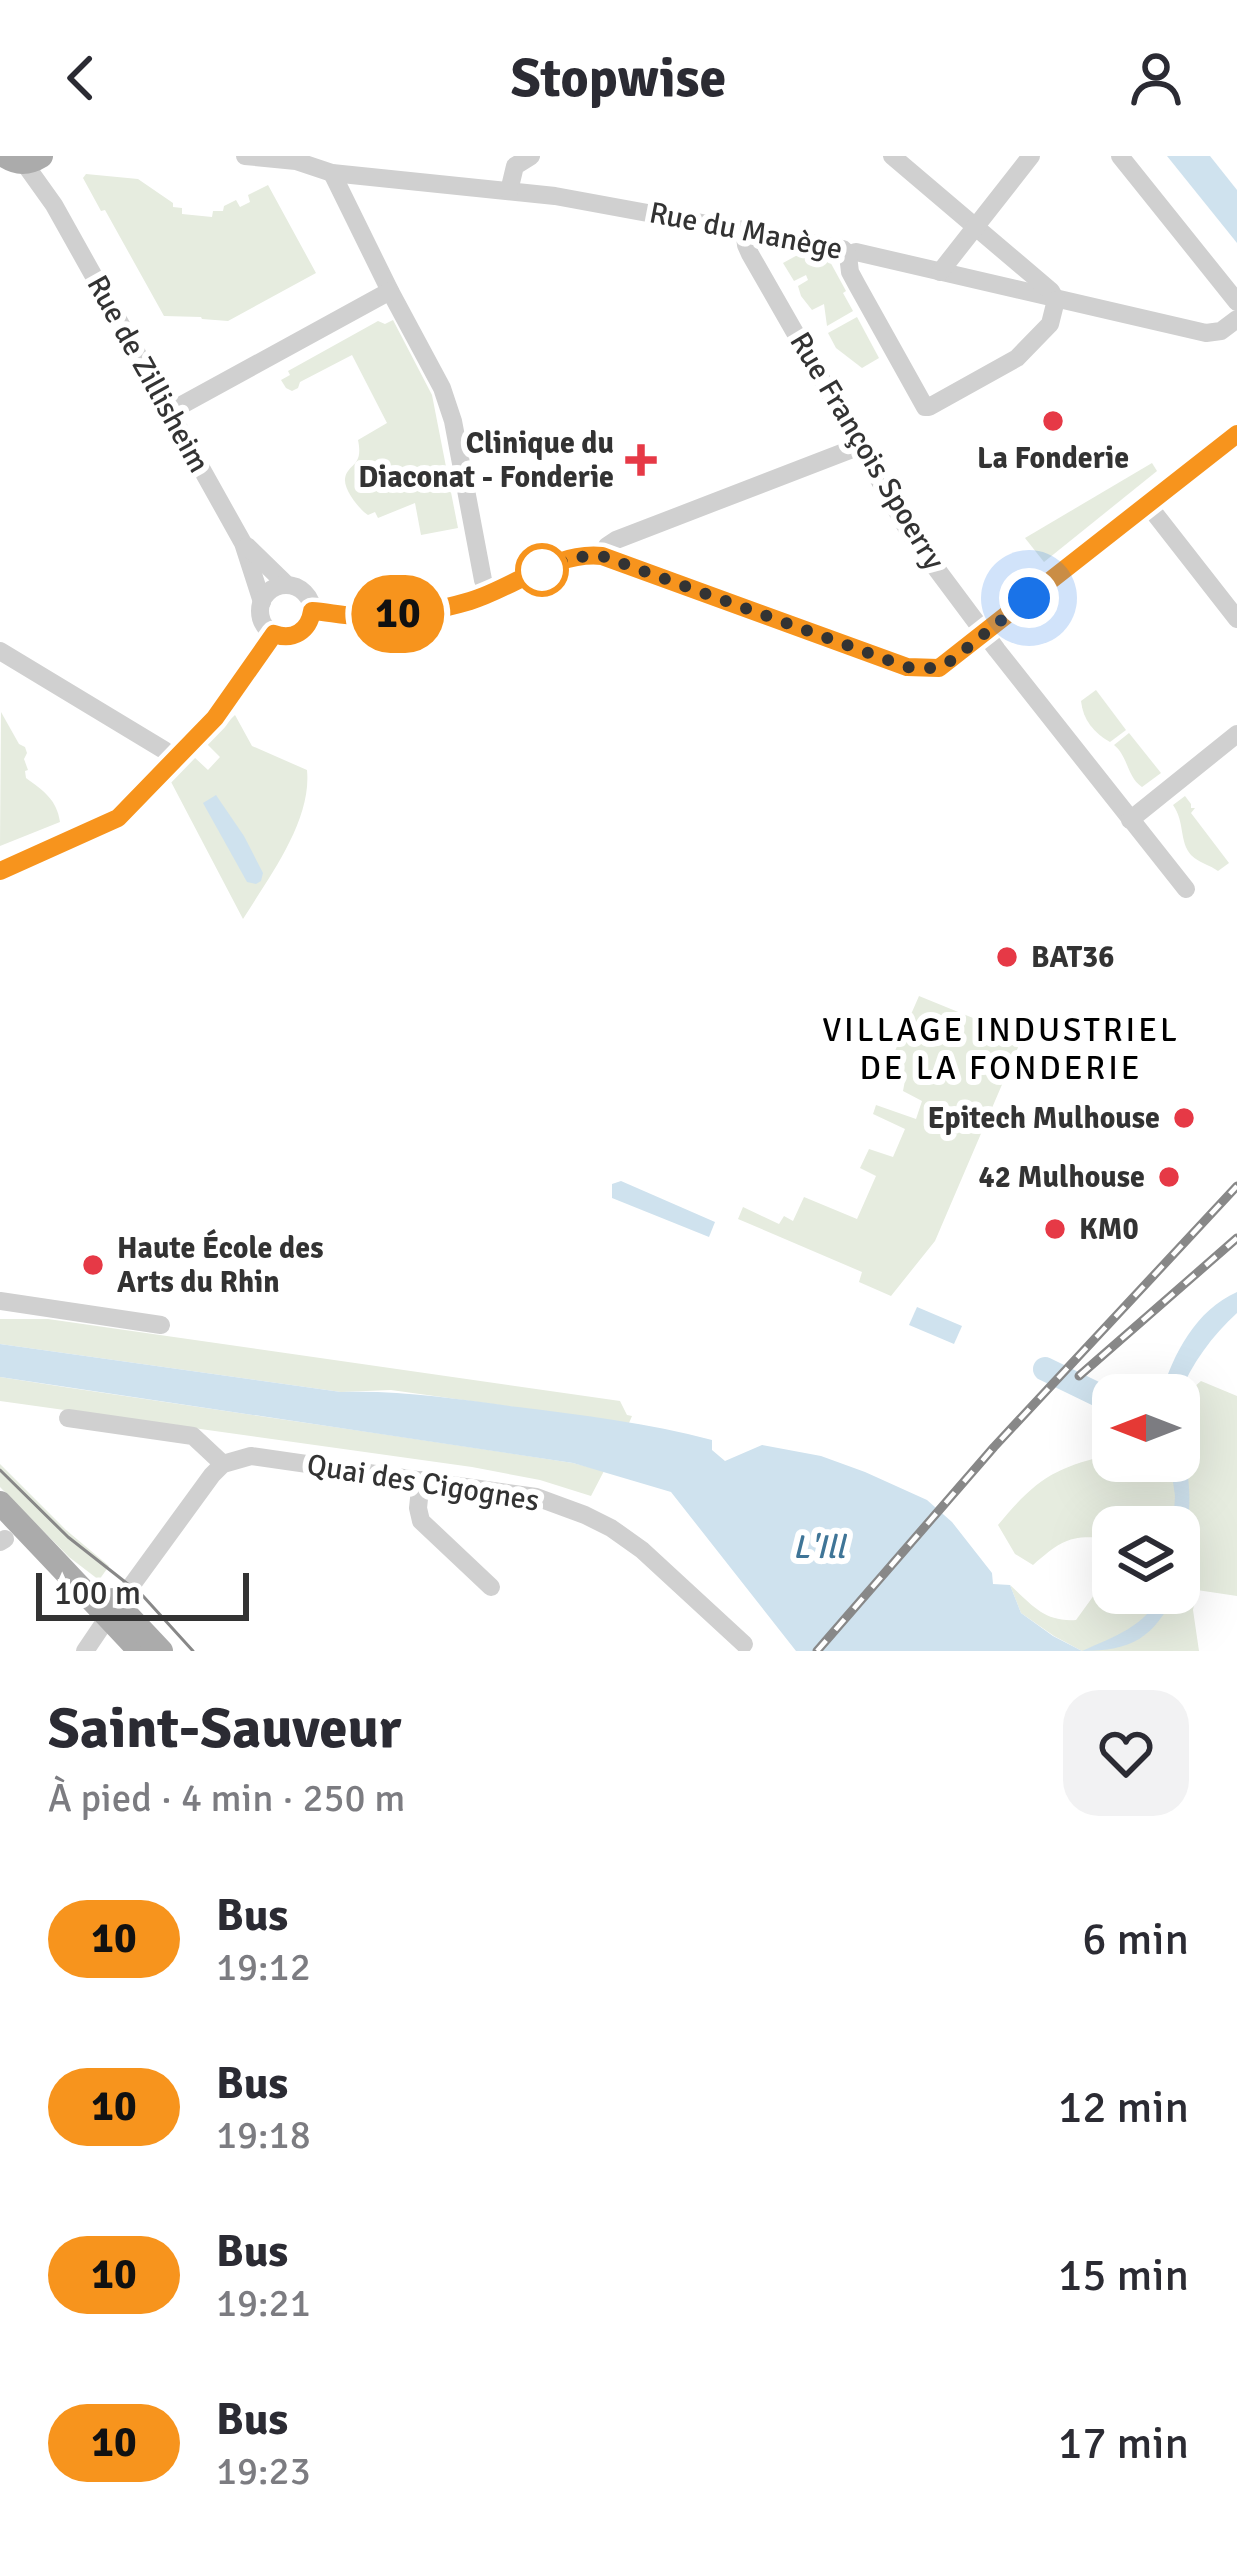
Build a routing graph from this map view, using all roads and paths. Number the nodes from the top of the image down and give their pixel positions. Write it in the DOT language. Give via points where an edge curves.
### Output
graph roads {
  1 [pos="245,156"];
  2 [pos="532,156"];
  3 [pos="892,156"];
  4 [pos="1031,156"];
  5 [pos="1120,156"];
  6 [pos="16,161"];
  7 [pos="313,161"];
  8 [pos="332,173"];
  9 [pos="509,191"];
  10 [pos="975,226"];
  11 [pos="744,229"];
  12 [pos="848,255"];
  13 [pos="940,272"];
  14 [pos="390,291"];
  15 [pos="1056,300"];
  16 [pos="1237,302"];
  17 [pos="1237,319"];
  18 [pos="169,412"];
  19 [pos="1237,434"];
  20 [pos="860,446"];
  21 [pos="1148,505"];
  22 [pos="243,543"];
  23 [pos="602,556"];
  24 [pos="287,585"];
  25 [pos="489,594"];
  26 [pos="262,602"];
  27 [pos="312,611"];
  28 [pos="1237,619"];
  29 [pos="274,634"];
  30 [pos="985,634"];
  31 [pos="0,651"];
  32 [pos="1237,734"];
  33 [pos="176,761"];
  34 [pos="1130,820"];
  35 [pos="0,871"];
  36 [pos="1186,889"];
  37 [pos="0,1301"];
  38 [pos="161,1325"];
  39 [pos="68,1418"];
  40 [pos="223,1465"];
  41 [pos="421,1480"];
  42 [pos="0,1503"];
  43 [pos="491,1587"];
  44 [pos="113,1611"];
  45 [pos="744,1644"];
  46 [pos="85,1651"];
  47 [pos="140,1651"];
  48 [pos="161,1651"];
  1 -- 7 [label="street, Rue du Manège"];
  2 -- 9 [label="street" via="515,166"];
  3 -- 10 [label="street"];
  4 -- 10 [label="street"];
  5 -- 16 [label="street"];
  6 -- 18 [label="street, Rue de Zillisheim" via="54,205"];
  7 -- 8 [label="street, Rue du Manège"];
  8 -- 9 [label="street, Rue du Manège"];
  8 -- 14 [label="street"];
  9 -- 11 [label="street, Rue du Manège"];
  10 -- 13 [label="street"];
  10 -- 15 [label="street"];
  11 -- 12 [label="street, Rue du Manège"];
  11 -- 20 [label="street, Rue François Spoerry"];
  12 -- 13 [label="street, Rue du Manège"];
  12 -- 15 [label="street" via="850,272 929,407 1017,358 1050,324"];
  13 -- 15 [label="street, Rue du Manège"];
  14 -- 18 [label="street"];
  14 -- 25 [label="street" via="453,421"];
  15 -- 17 [label="street, Rue du Manège" via="1207,333"];
  18 -- 22 [label="street, Rue de Zillisheim"];
  19 -- 21 [label="street"];
  20 -- 23 [label="street" via="616,540"];
  20 -- 30 [label="street, Rue François Spoerry" via="909,532"];
  21 -- 28 [label="street"];
  21 -- 30 [label="street"];
  22 -- 24 [label="street, Rue de Zillisheim"];
  22 -- 26 [label="street, Rue de Zillisheim"];
  23 -- 25 [label="street" via="572,557"];
  23 -- 30 [label="street" via="907,667 939,668"];
  24 -- 26 [label="street"];
  24 -- 27 [label="street" via="304,593"];
  25 -- 27 [label="street" via="394,615"];
  26 -- 29 [label="street" via="262,620"];
  27 -- 29 [label="street" via="299,633"];
  29 -- 33 [label="street"];
  30 -- 34 [label="street, Rue François Spoerry"];
  31 -- 33 [label="street"];
  32 -- 34 [label="street"];
  33 -- 35 [label="street" via="118,818"];
  34 -- 36 [label="street, Rue François Spoerry"];
  37 -- 38 [label="street"];
  39 -- 40 [label="street" via="193,1436"];
  40 -- 41 [label="street, Quai des Cigognes" via="251,1456"];
  40 -- 44 [label="street"];
  41 -- 43 [label="street" via="422,1521"];
  41 -- 45 [label="street, Quai des Cigognes" via="536,1497 611,1528"];
  42 -- 44 [label="main road" via="70,1574 98,1587"];
  44 -- 46 [label="street"];
  44 -- 47 [label="main road"];
  44 -- 48 [label="main road"];
}
